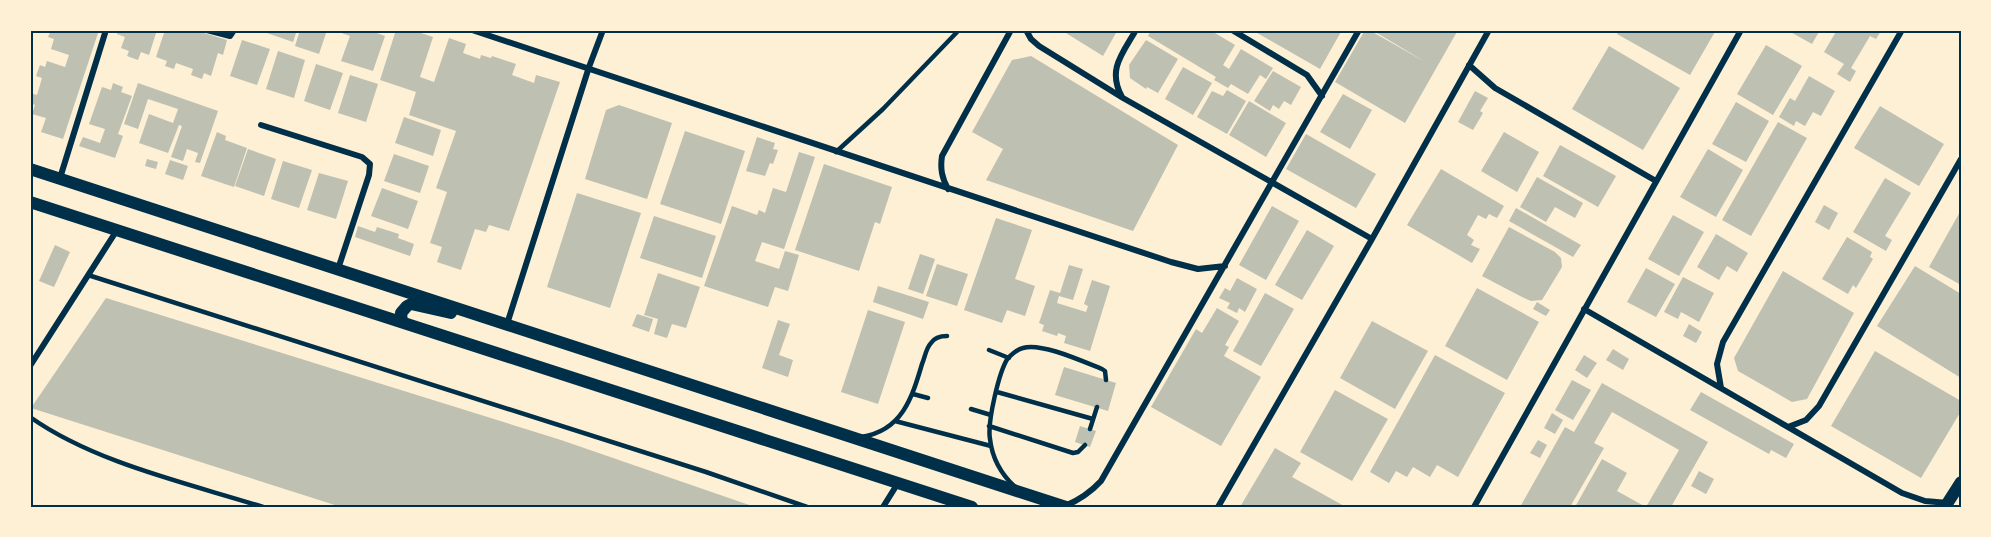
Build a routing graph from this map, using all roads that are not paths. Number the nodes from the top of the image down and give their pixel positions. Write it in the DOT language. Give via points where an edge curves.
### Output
graph roads {
  1 [pos="106,30"];
  2 [pos="207,30"];
  3 [pos="234,30"];
  4 [pos="472,30"];
  5 [pos="603,30"];
  6 [pos="959,30"];
  7 [pos="1011,30"];
  8 [pos="1026,30"];
  9 [pos="1136,30"];
  10 [pos="1232,30"];
  11 [pos="1359,30"];
  12 [pos="1489,30"];
  13 [pos="1741,30"];
  14 [pos="1902,30"];
  15 [pos="1469,65"];
  16 [pos="589,68"];
  17 [pos="1322,96"];
  18 [pos="1123,98"];
  19 [pos="261,125"];
  20 [pos="836,152"];
  21 [pos="1961,159"];
  22 [pos="30,169"];
  23 [pos="60,179"];
  24 [pos="1656,181"];
  25 [pos="1271,182"];
  26 [pos="948,190"];
  27 [pos="30,202"];
  28 [pos="117,230"];
  29 [pos="1372,239"];
  30 [pos="1225,266"];
  31 [pos="338,269"];
  32 [pos="88,275"];
  33 [pos="1584,309"];
  34 [pos="476,314"];
  35 [pos="402,322"];
  36 [pos="507,324"];
  37 [pos="947,336"];
  38 [pos="989,350"];
  39 [pos="1008,358"];
  40 [pos="30,366"];
  41 [pos="1106,380"];
  42 [pos="1720,388"];
  43 [pos="997,392"];
  44 [pos="913,394"];
  45 [pos="928,398"];
  46 [pos="1097,407"];
  47 [pos="971,409"];
  48 [pos="991,415"];
  49 [pos="30,417"];
  50 [pos="1093,419"];
  51 [pos="895,421"];
  52 [pos="989,426"];
  53 [pos="1788,427"];
  54 [pos="1090,429"];
  55 [pos="853,438"];
  56 [pos="1085,445"];
  57 [pos="991,446"];
  58 [pos="1961,482"];
  59 [pos="898,483"];
  60 [pos="1022,493"];
  61 [pos="1947,505"];
  62 [pos="263,507"];
  63 [pos="807,507"];
  64 [pos="883,507"];
  65 [pos="972,507"];
  66 [pos="1065,507"];
  67 [pos="1218,507"];
  68 [pos="1474,507"];
  1 -- 23 [label="street"];
  2 -- 3 [label="street" via="226,36"];
  4 -- 16 [label="street"];
  5 -- 16 [label="street"];
  6 -- 20 [label="lane"];
  7 -- 26 [label="street" via="942,156 940,168"];
  8 -- 18 [label="street" via="1039,46"];
  9 -- 18 [label="street" via="1116,67 1115,78"];
  10 -- 17 [label="street" via="1307,75"];
  11 -- 17 [label="street"];
  12 -- 15 [label="street"];
  13 -- 24 [label="street"];
  14 -- 42 [label="street" via="1723,342 1717,364"];
  15 -- 24 [label="street" via="1495,88"];
  15 -- 29 [label="street"];
  16 -- 20 [label="street"];
  16 -- 36 [label="street"];
  17 -- 25 [label="street"];
  18 -- 25 [label="street"];
  19 -- 31 [label="street" via="362,157 370,164"];
  20 -- 26 [label="street"];
  21 -- 53 [label="street" via="1819,406 1806,420"];
  22 -- 23 [label="main road"];
  23 -- 31 [label="main road"];
  24 -- 33 [label="street"];
  25 -- 29 [label="street"];
  25 -- 30 [label="street"];
  26 -- 30 [label="street" via="1184,266"];
  27 -- 28 [label="main road"];
  28 -- 32 [label="street"];
  28 -- 35 [label="main road"];
  29 -- 67 [label="street"];
  30 -- 66 [label="street" via="1101,481 1084,497"];
  31 -- 34 [label="main road"];
  32 -- 40 [label="street"];
  32 -- 63 [label="lane"];
  33 -- 42 [label="street"];
  33 -- 68 [label="street"];
  34 -- 35 [label="main road" via="411,304 401,313"];
  34 -- 36 [label="main road"];
  35 -- 59 [label="main road"];
  36 -- 55 [label="main road"];
  37 -- 44 [label="lane" via="928,345"];
  38 -- 39 [label="lane"];
  39 -- 41 [label="lane" via="1024,347 1042,348 1102,369"];
  39 -- 43 [label="lane"];
  42 -- 53 [label="street"];
  43 -- 48 [label="lane"];
  43 -- 50 [label="lane"];
  44 -- 45 [label="lane"];
  44 -- 51 [label="lane"];
  46 -- 50 [label="lane"];
  47 -- 48 [label="lane"];
  48 -- 52 [label="lane"];
  49 -- 62 [label="lane" via="93,452"];
  50 -- 54 [label="lane"];
  51 -- 55 [label="lane" via="883,430"];
  51 -- 57 [label="lane"];
  52 -- 56 [label="lane" via="1073,453"];
  52 -- 57 [label="lane"];
  53 -- 61 [label="street" via="1913,498"];
  55 -- 60 [label="main road"];
  57 -- 60 [label="lane" via="1002,472"];
  58 -- 61 [label="main road"];
  59 -- 64 [label="street"];
  59 -- 65 [label="main road"];
  60 -- 66 [label="main road"];
}
